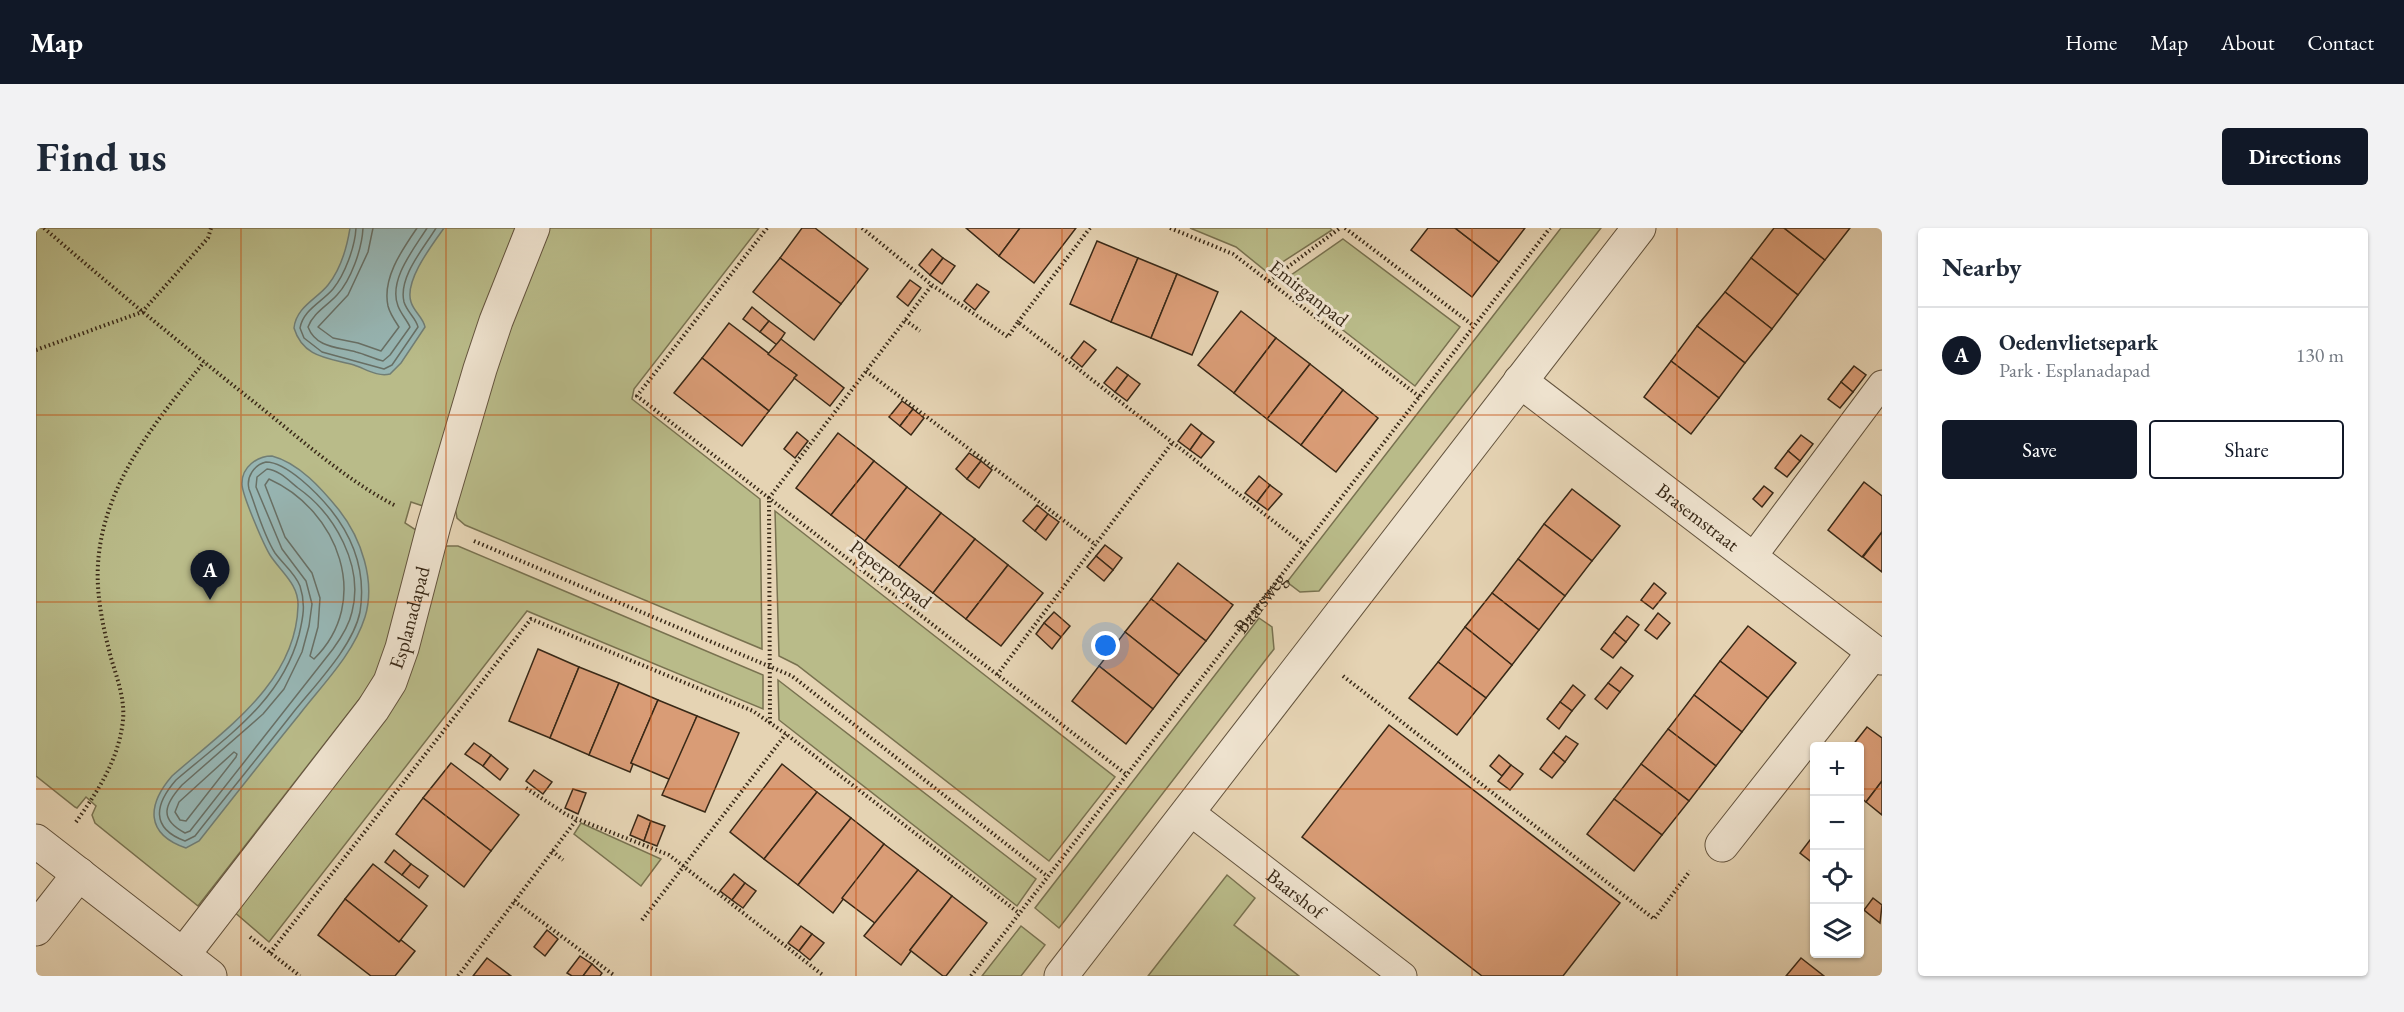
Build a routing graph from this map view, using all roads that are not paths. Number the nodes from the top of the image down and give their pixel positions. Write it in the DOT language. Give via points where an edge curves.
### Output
graph roads {
  1 [pos="533,228"];
  2 [pos="1639,228"];
  3 [pos="1520,381"];
  4 [pos="1882,384"];
  5 [pos="1752,558"];
  6 [pos="1878,655"];
  7 [pos="1189,811"];
  8 [pos="1722,845"];
  9 [pos="45,847"];
  10 [pos="80,874"];
  11 [pos="36,929"];
  12 [pos="183,954"];
  13 [pos="210,976"];
  14 [pos="1060,976"];
  15 [pos="1402,976"];
  1 -- 12 [label="street, Esplanadapad" via="489,340 390,682"];
  2 -- 3 [label="street"];
  3 -- 5 [label="street, Brasemstraat"];
  3 -- 7 [label="street"];
  4 -- 5 [label="lane"];
  5 -- 6 [label="street, Brasemstraat"];
  6 -- 8 [label="street, Brasemstraat"];
  7 -- 14 [label="street"];
  7 -- 15 [label="lane, Baarshof"];
  9 -- 10 [label="street"];
  10 -- 11 [label="street"];
  10 -- 12 [label="street"];
  12 -- 13 [label="street"];
}
